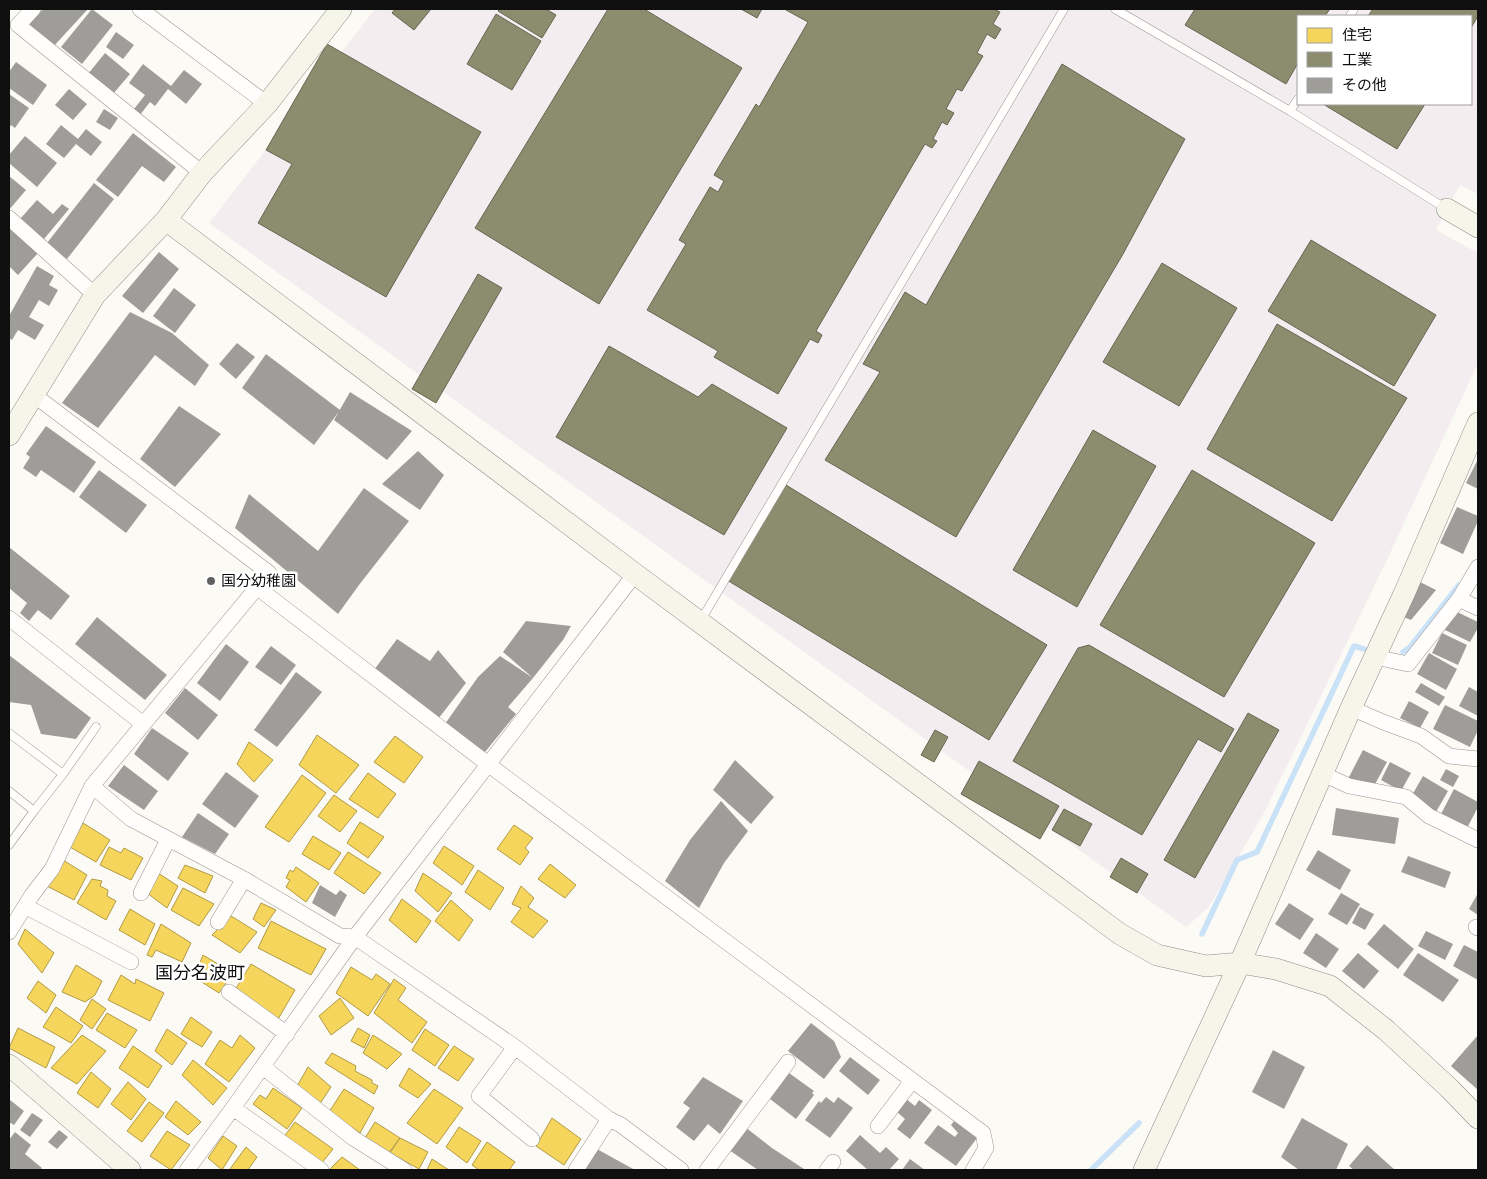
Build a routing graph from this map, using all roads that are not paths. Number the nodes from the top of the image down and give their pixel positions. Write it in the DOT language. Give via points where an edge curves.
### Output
graph roads {
  1 [pos="33,9"];
  2 [pos="140,9"];
  3 [pos="341,9"];
  4 [pos="1064,9"];
  5 [pos="1115,9"];
  6 [pos="13,20"];
  7 [pos="1297,100"];
  8 [pos="267,104"];
  9 [pos="1290,111"];
  10 [pos="202,173"];
  11 [pos="1447,209"];
  12 [pos="9,218"];
  13 [pos="166,220"];
  14 [pos="1478,227"];
  15 [pos="96,295"];
  16 [pos="34,395"];
  17 [pos="1478,423"];
  18 [pos="9,435"];
  19 [pos="1478,567"];
  20 [pos="635,574"];
  21 [pos="258,588"];
  22 [pos="1459,599"];
  23 [pos="1478,608"];
  24 [pos="9,618"];
  25 [pos="700,622"];
  26 [pos="1375,657"];
  27 [pos="1351,708"];
  28 [pos="143,724"];
  29 [pos="96,727"];
  30 [pos="9,733"];
  31 [pos="1478,759"];
  32 [pos="489,765"];
  33 [pos="63,774"];
  34 [pos="1322,774"];
  35 [pos="92,786"];
  36 [pos="9,791"];
  37 [pos="34,811"];
  38 [pos="168,840"];
  39 [pos="1478,840"];
  40 [pos="9,845"];
  41 [pos="244,879"];
  42 [pos="141,893"];
  43 [pos="25,906"];
  44 [pos="218,922"];
  45 [pos="9,932"];
  46 [pos="355,937"];
  47 [pos="131,962"];
  48 [pos="1240,964"];
  49 [pos="229,992"];
  50 [pos="287,1034"];
  51 [pos="515,1047"];
  52 [pos="788,1062"];
  53 [pos="9,1065"];
  54 [pos="263,1067"];
  55 [pos="912,1081"];
  56 [pos="233,1108"];
  57 [pos="1478,1118"];
  58 [pos="609,1119"];
  59 [pos="878,1126"];
  60 [pos="532,1139"];
  61 [pos="130,1170"];
  62 [pos="188,1170"];
  63 [pos="321,1170"];
  64 [pos="404,1170"];
  65 [pos="576,1170"];
  66 [pos="681,1170"];
  67 [pos="707,1170"];
  68 [pos="973,1170"];
  69 [pos="1144,1170"];
  1 -- 6 [label="street"];
  2 -- 8 [label="street"];
  3 -- 8 [label="street"];
  4 -- 25 [label="lane"];
  5 -- 9 [label="lane"];
  6 -- 10 [label="street"];
  7 -- 9 [label="lane"];
  8 -- 10 [label="street"];
  9 -- 11 [label="lane"];
  10 -- 13 [label="street"];
  11 -- 14 [label="street"];
  12 -- 15 [label="street"];
  13 -- 15 [label="street"];
  13 -- 20 [label="street"];
  15 -- 16 [label="street"];
  16 -- 18 [label="street"];
  16 -- 21 [label="street" via="269,574"];
  17 -- 26 [label="street"];
  19 -- 22 [label="street"];
  20 -- 25 [label="street"];
  20 -- 32 [label="street"];
  21 -- 28 [label="street"];
  21 -- 32 [label="street"];
  22 -- 23 [label="street"];
  22 -- 26 [label="street" via="1408,664"];
  24 -- 28 [label="street"];
  25 -- 48 [label="street" via="1120,934 1157,955 1206,966"];
  26 -- 27 [label="street"];
  27 -- 31 [label="street" via="1421,736 1449,756"];
  27 -- 34 [label="street"];
  28 -- 35 [label="street"];
  29 -- 33 [label="lane"];
  30 -- 33 [label="lane"];
  32 -- 46 [label="street"];
  32 -- 55 [label="street"];
  33 -- 37 [label="lane"];
  34 -- 39 [label="street" via="1349,786 1406,797 1429,816"];
  34 -- 48 [label="street"];
  35 -- 38 [label="street" via="131,820"];
  35 -- 43 [label="street" via="52,869"];
  36 -- 37 [label="lane"];
  37 -- 40 [label="lane"];
  38 -- 41 [label="street"];
  38 -- 42 [label="street"];
  41 -- 44 [label="street"];
  41 -- 46 [label="street" via="340,936"];
  43 -- 45 [label="street"];
  43 -- 47 [label="street"];
  46 -- 50 [label="street"];
  46 -- 51 [label="street"];
  48 -- 57 [label="street" via="1276,969 1330,986 1386,1030"];
  48 -- 69 [label="street"];
  49 -- 50 [label="street"];
  50 -- 54 [label="street"];
  51 -- 58 [label="street"];
  51 -- 60 [label="street" via="479,1096"];
  52 -- 67 [label="street"];
  53 -- 61 [label="street"];
  54 -- 56 [label="street"];
  54 -- 64 [label="street" via="353,1138"];
  55 -- 59 [label="street"];
  55 -- 68 [label="street" via="983,1133 986,1148"];
  56 -- 62 [label="street"];
  56 -- 63 [label="street"];
  58 -- 65 [label="street"];
  58 -- 66 [label="street"];
}
